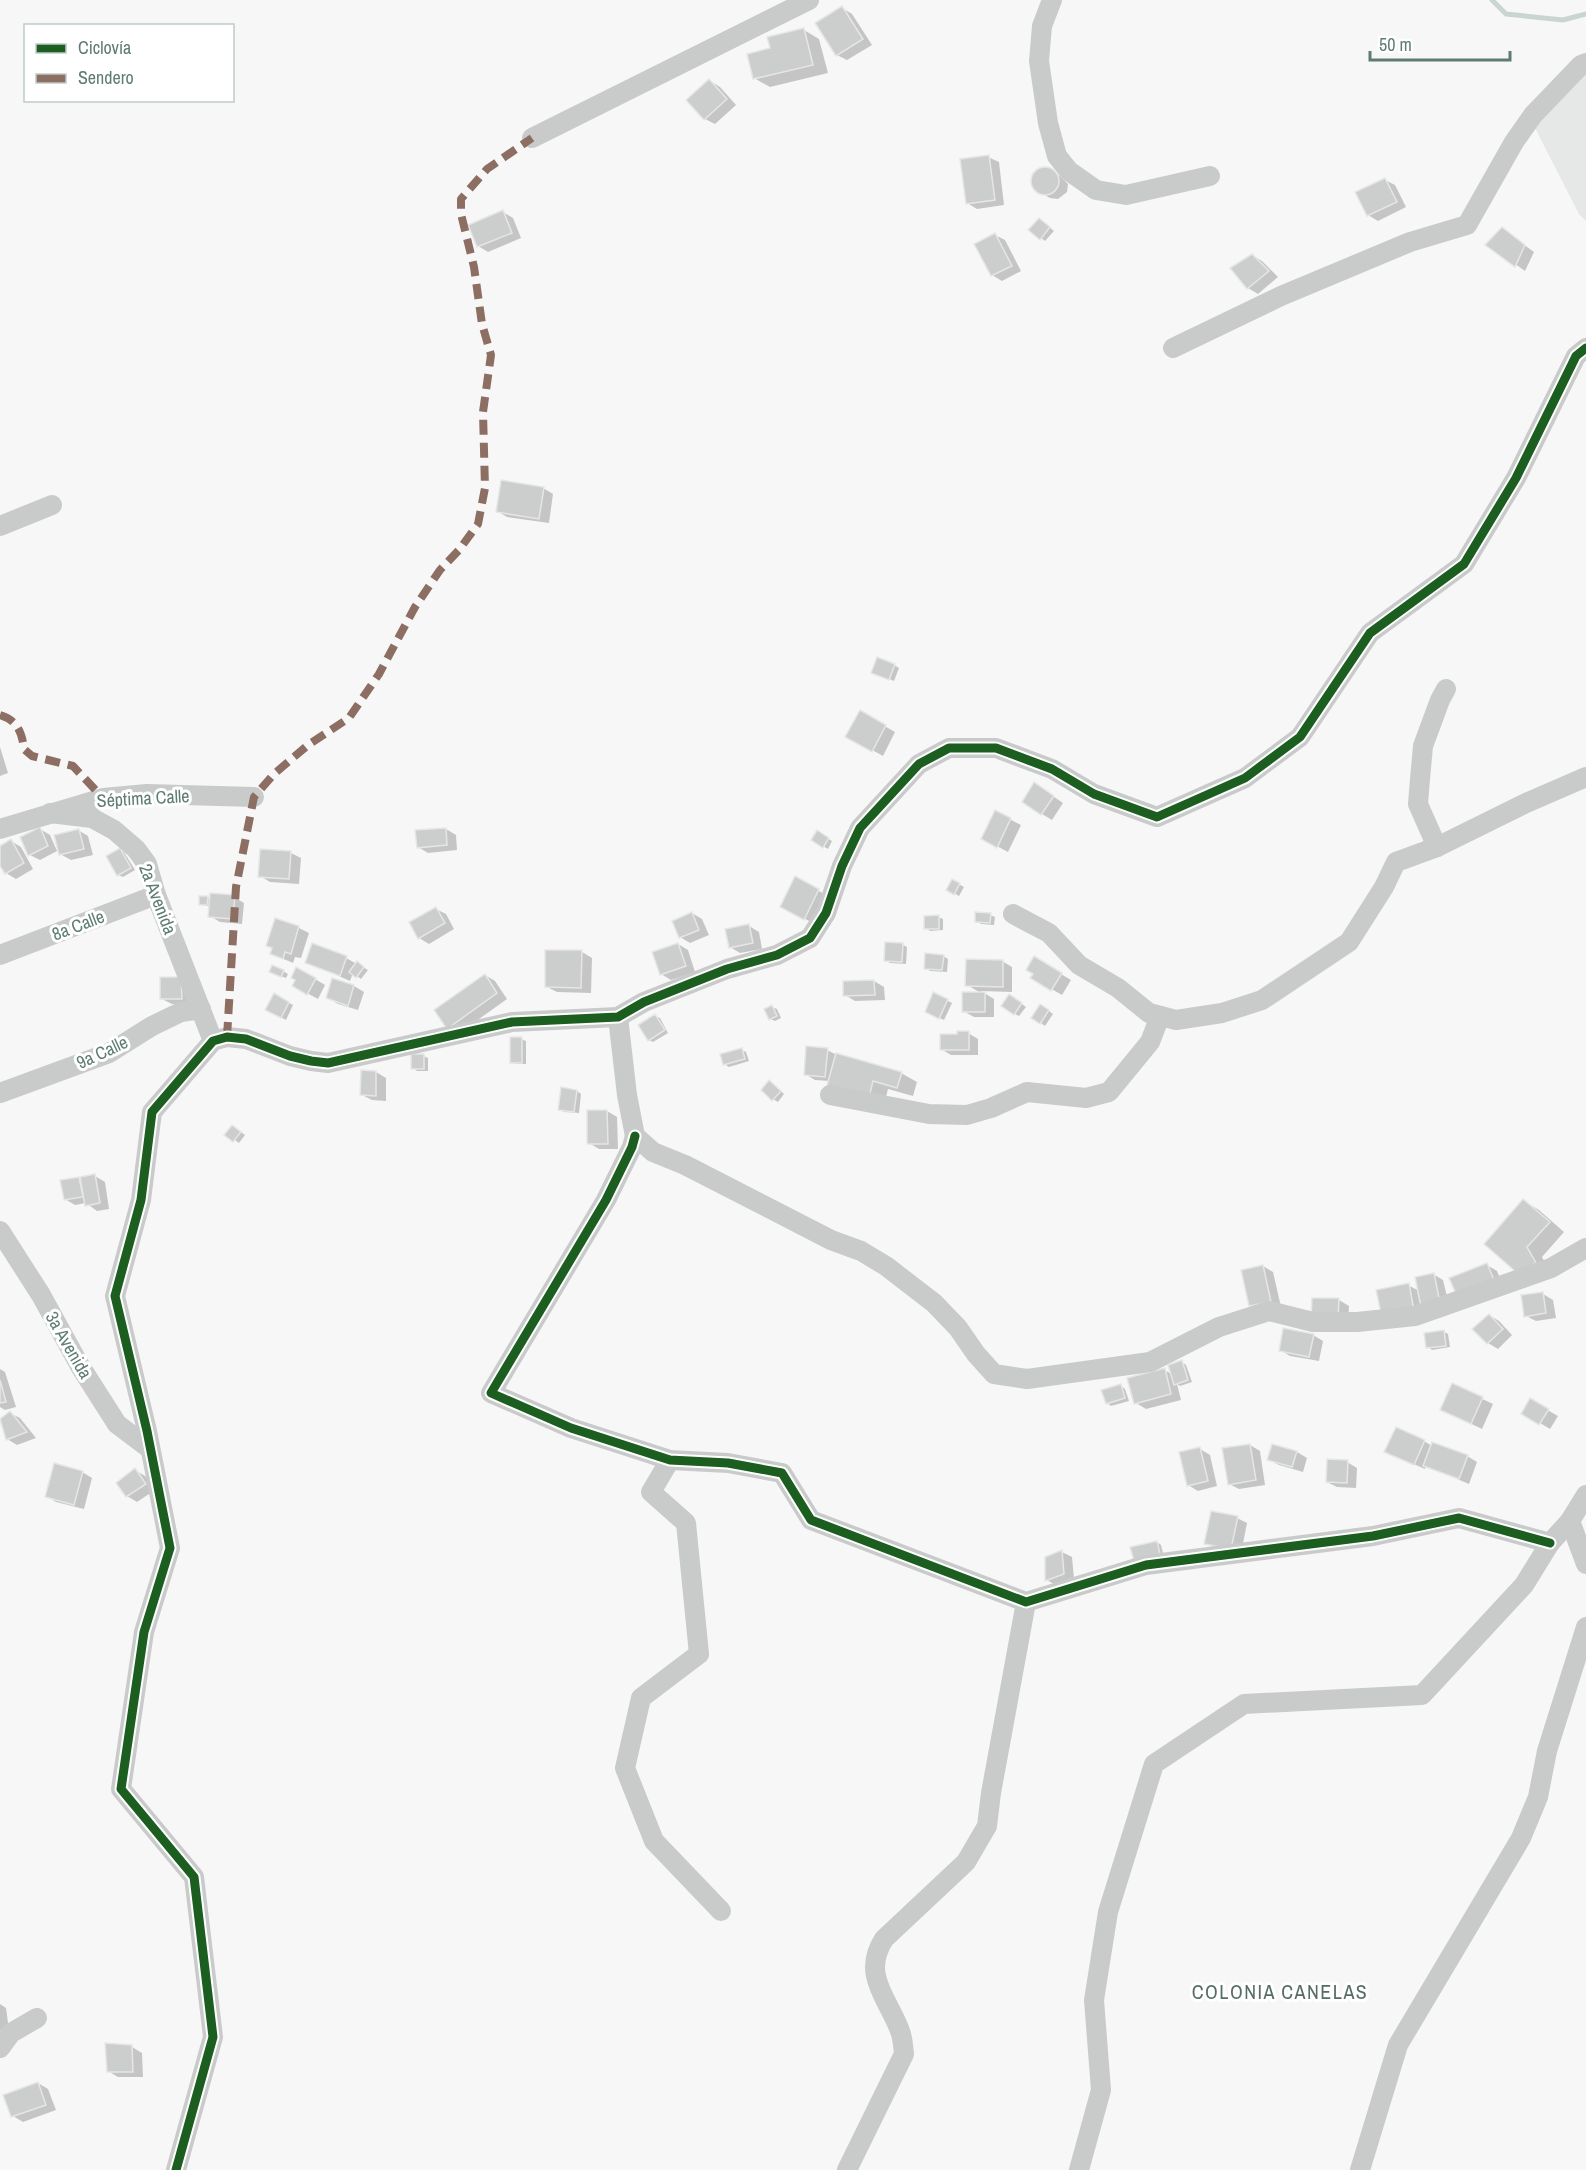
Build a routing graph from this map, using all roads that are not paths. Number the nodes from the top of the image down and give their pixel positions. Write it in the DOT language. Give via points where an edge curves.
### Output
graph roads {
  1 [pos="809,0"];
  2 [pos="1052,0"];
  3 [pos="1586,63"];
  4 [pos="532,138"];
  5 [pos="1210,176"];
  6 [pos="1173,348"];
  7 [pos="1586,348"];
  8 [pos="52,505"];
  9 [pos="0,526"];
  10 [pos="1446,689"];
  11 [pos="1586,777"];
  12 [pos="254,797"];
  13 [pos="50,813"];
  14 [pos="0,829"];
  15 [pos="1437,847"];
  16 [pos="156,895"];
  17 [pos="1013,914"];
  18 [pos="0,955"];
  19 [pos="201,1009"];
  20 [pos="1160,1016"];
  21 [pos="618,1017"];
  22 [pos="213,1041"];
  23 [pos="0,1093"];
  24 [pos="830,1095"];
  25 [pos="635,1136"];
  26 [pos="0,1231"];
  27 [pos="1586,1248"];
  28 [pos="150,1449"];
  29 [pos="670,1460"];
  30 [pos="1586,1495"];
  31 [pos="1570,1521"];
  32 [pos="1550,1543"];
  33 [pos="1586,1564"];
  34 [pos="1026,1602"];
  35 [pos="1586,1627"];
  36 [pos="721,1911"];
  37 [pos="36,2018"];
  38 [pos="0,2048"];
  39 [pos="176,2170"];
  40 [pos="847,2170"];
  41 [pos="1079,2170"];
  42 [pos="1360,2170"];
  1 -- 4 [label="street"];
  2 -- 5 [label="street" via="1042,27 1039,61 1048,123 1057,156 1069,171 1096,190 1126,195"];
  3 -- 6 [label="street" via="1533,115 1467,225 1399,246"];
  7 -- 21 [label="street" via="1576,356 1516,478 1464,564 1371,633 1300,737 1245,778 1156,817 1094,794 1052,769 996,748 949,748 919,764 860,828 825,913 810,938 777,955 727,969 644,1002"];
  8 -- 9 [label="street"];
  10 -- 15 [label="street" via="1423,746 1418,804"];
  11 -- 15 [label="street"];
  12 -- 13 [label="street, Séptima Calle" via="147,794 103,798"];
  13 -- 14 [label="street, Séptima Calle"];
  13 -- 16 [label="street, 2a Avenida" via="92,818 114,830 147,864"];
  15 -- 20 [label="street" via="1396,862 1349,942 1262,1000 1222,1013 1176,1020"];
  16 -- 18 [label="street, 8a Calle"];
  16 -- 19 [label="street, 2a Avenida"];
  17 -- 20 [label="street" via="1049,933 1079,965 1118,988 1149,1013"];
  19 -- 22 [label="street, 2a Avenida"];
  19 -- 23 [label="street, 9a Calle" via="181,1012 109,1053"];
  20 -- 24 [label="street" via="1150,1042 1109,1092 1086,1098 1027,1092 967,1115 929,1114"];
  21 -- 22 [label="street" via="512,1022 328,1063 290,1056 246,1039 227,1037"];
  21 -- 25 [label="street"];
  22 -- 28 [label="street" via="152,1112 141,1200 115,1296"];
  25 -- 27 [label="street" via="653,1152 886,1266 934,1303 994,1374 1027,1379 1150,1362 1220,1327 1269,1311 1313,1322 1386,1321 1416,1316 1551,1268"];
  25 -- 29 [label="street" via="606,1200 491,1393 571,1428"];
  26 -- 28 [label="street, 3a Avenida" via="117,1424"];
  28 -- 39 [label="street" via="170,1548 144,1632 122,1789 194,1877 213,2037"];
  29 -- 34 [label="street" via="728,1463 782,1473 811,1520"];
  29 -- 36 [label="street" via="651,1492 686,1523 699,1653 641,1698 625,1768 654,1841"];
  30 -- 31 [label="street"];
  31 -- 32 [label="street"];
  31 -- 33 [label="street"];
  32 -- 34 [label="street" via="1459,1518 1373,1536 1146,1565"];
  32 -- 41 [label="street" via="1524,1585 1422,1695 1244,1704 1154,1764 1108,1912 1094,2000 1101,2090"];
  34 -- 40 [label="street" via="987,1826 966,1862 884,1939 876,1952 879,1991 902,2034 904,2054"];
  35 -- 42 [label="street" via="1547,1751 1538,1797 1521,1838 1398,2045"];
  37 -- 38 [label="street" via="12,2033"];
}
